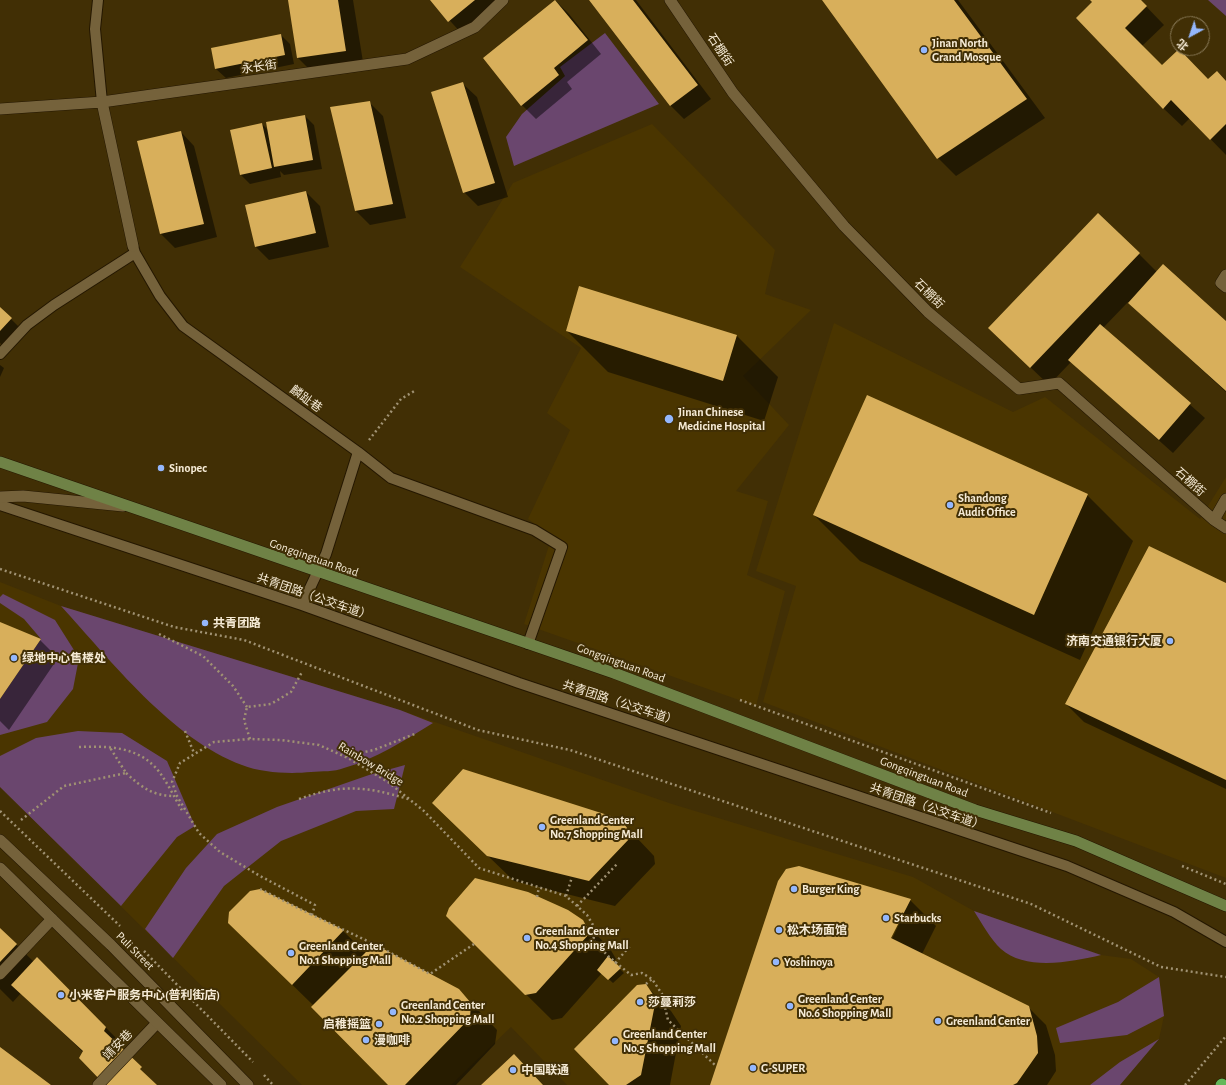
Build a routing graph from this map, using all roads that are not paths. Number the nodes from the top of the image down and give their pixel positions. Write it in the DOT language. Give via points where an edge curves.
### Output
graph roads {
  1 [pos="98,0"];
  2 [pos="503,0"];
  3 [pos="670,0"];
  4 [pos="102,102"];
  5 [pos="0,109"];
  6 [pos="134,250"];
  7 [pos="1226,275"];
  8 [pos="1226,287"];
  9 [pos="0,354"];
  10 [pos="358,452"];
  11 [pos="0,462"];
  12 [pos="0,497"];
  13 [pos="1226,499"];
  14 [pos="0,505"];
  15 [pos="130,507"];
  16 [pos="1214,520"];
  17 [pos="1226,528"];
  18 [pos="317,573"];
  19 [pos="302,605"];
  20 [pos="528,644"];
  21 [pos="0,840"];
  22 [pos="0,868"];
  23 [pos="1226,906"];
  24 [pos="52,919"];
  25 [pos="1226,942"];
  26 [pos="0,974"];
  27 [pos="157,1023"];
  28 [pos="98,1085"];
  29 [pos="221,1085"];
  30 [pos="248,1085"];
  1 -- 4 [label="lane" via="95,29"];
  2 -- 4 [label="street, 永长街" via="475,27 407,59"];
  3 -- 16 [label="street, 石棚街" via="733,93 844,226 928,312 1019,389 1059,383"];
  4 -- 5 [label="street, 永长街"];
  4 -- 6 [label="street"];
  6 -- 9 [label="lane" via="27,325"];
  6 -- 10 [label="lane, 麟趾巷" via="160,296 183,326"];
  7 -- 8 [label="street" via="1221,283"];
  10 -- 18 [label="lane" via="326,554"];
  10 -- 20 [label="lane, 麟趾巷" via="391,478 534,530 562,547"];
  11 -- 15 [label="main road, Gongqingtuan Road"];
  12 -- 15 [label="street" via="23,496"];
  13 -- 16 [label="street"];
  14 -- 19 [label="lane, 共青团路（公交车道）"];
  15 -- 18 [label="main road, Gongqingtuan Road"];
  16 -- 17 [label="street, 石棚街"];
  18 -- 19 [label="lane"];
  18 -- 20 [label="main road, Gongqingtuan Road"];
  19 -- 25 [label="lane, 共青团路（公交车道）" via="519,683 1067,866 1174,912"];
  20 -- 23 [label="main road, Gongqingtuan Road" via="614,673 976,810 1076,841"];
  21 -- 30 [label="street, Puli Street" via="111,945"];
  22 -- 24 [label="street"];
  24 -- 26 [label="street"];
  24 -- 27 [label="street"];
  27 -- 28 [label="street, 靖安巷"];
  27 -- 29 [label="street"];
}
